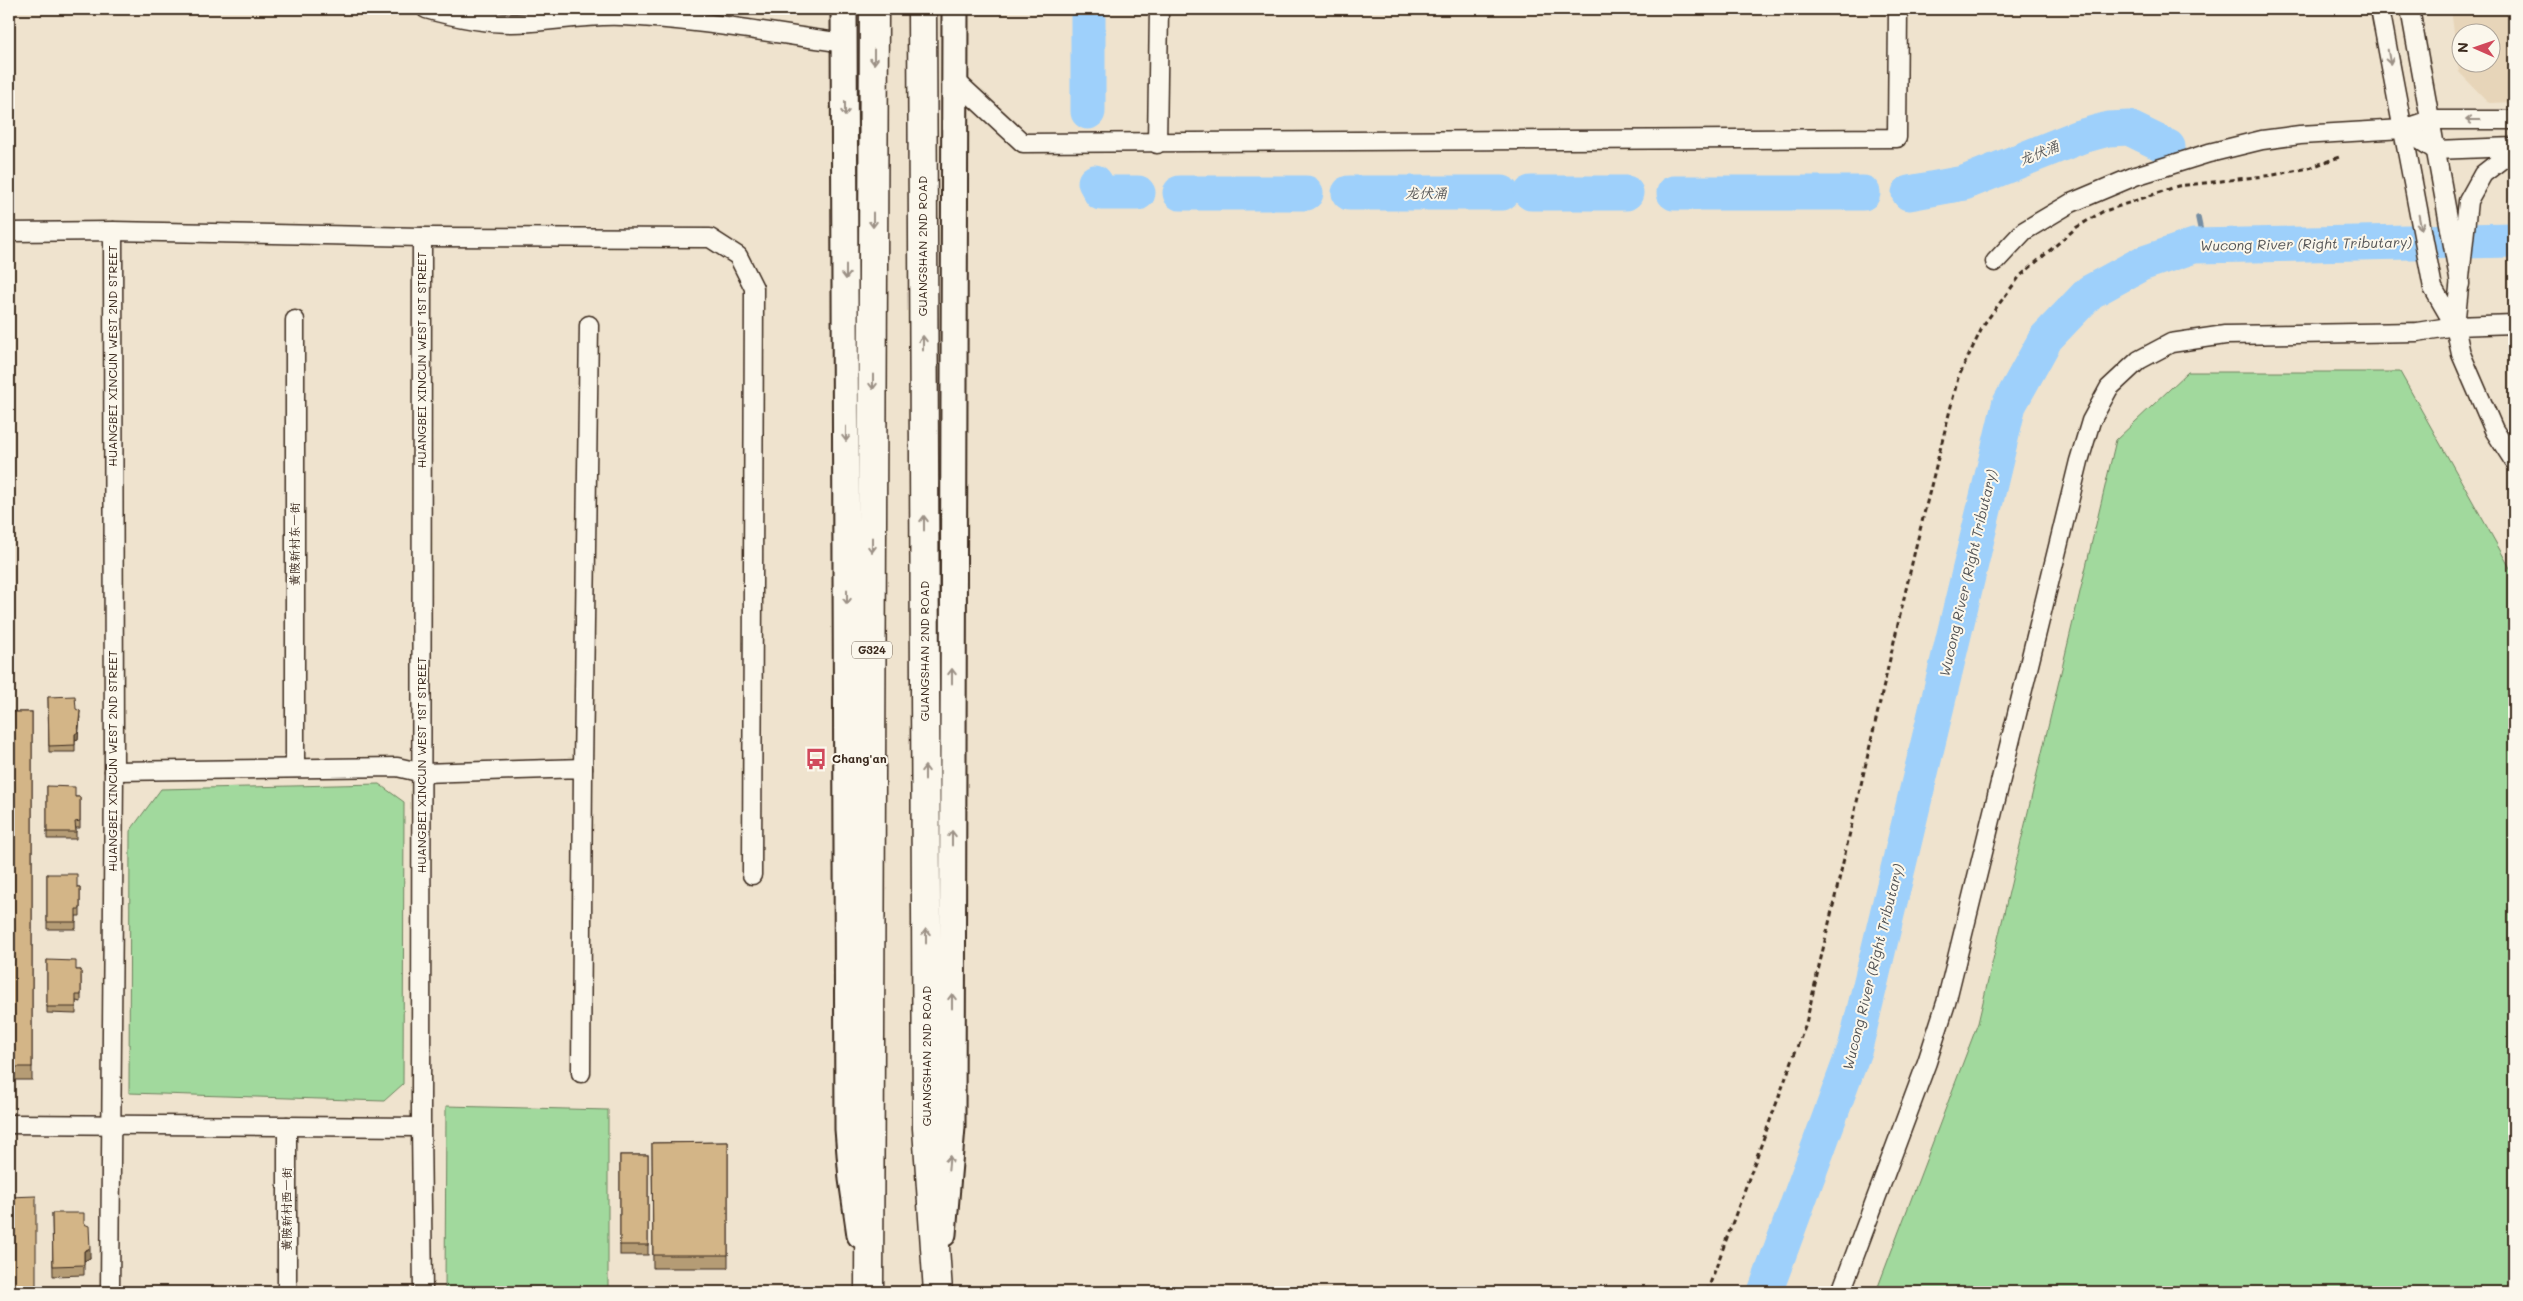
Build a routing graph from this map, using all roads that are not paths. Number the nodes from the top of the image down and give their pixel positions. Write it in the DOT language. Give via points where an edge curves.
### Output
graph roads {
  1 [pos="426,9"];
  2 [pos="844,9"];
  3 [pos="874,9"];
  4 [pos="922,9"];
  5 [pos="955,9"];
  6 [pos="1159,9"];
  7 [pos="1898,9"];
  8 [pos="2380,9"];
  9 [pos="2410,9"];
  10 [pos="845,43"];
  11 [pos="955,80"];
  12 [pos="2431,120"];
  13 [pos="2514,120"];
  14 [pos="2403,129"];
  15 [pos="1157,144"];
  16 [pos="2514,149"];
  17 [pos="2435,150"];
  18 [pos="113,231"];
  19 [pos="9,232"];
  20 [pos="422,237"];
  21 [pos="1995,262"];
  22 [pos="2460,284"];
  23 [pos="295,320"];
  24 [pos="2514,324"];
  25 [pos="588,325"];
  26 [pos="2455,326"];
  27 [pos="2514,461"];
  28 [pos="295,768"];
  29 [pos="583,768"];
  30 [pos="114,771"];
  31 [pos="423,773"];
  32 [pos="752,875"];
  33 [pos="581,1073"];
  34 [pos="9,1124"];
  35 [pos="110,1124"];
  36 [pos="287,1126"];
  37 [pos="421,1127"];
  38 [pos="938,1287"];
  39 [pos="110,1292"];
  40 [pos="287,1292"];
  41 [pos="423,1292"];
  42 [pos="865,1292"];
  43 [pos="869,1292"];
  44 [pos="1841,1292"];
  1 -- 10 [label="street" via="470,20 514,23 597,16 673,19"];
  2 -- 10 [label="street"];
  3 -- 43 [label="highway, G324, one-way"];
  38 -- 4 [label="highway, GUANGSHAN 2ND ROAD, one-way" via="927,1128"];
  5 -- 11 [label="street"];
  6 -- 15 [label="street"];
  7 -- 15 [label="street" via="1897,138"];
  8 -- 14 [label="street, one-way"];
  9 -- 12 [label="street"];
  10 -- 42 [label="street, one-way" via="848,1129"];
  11 -- 15 [label="street" via="1023,143"];
  38 -- 11 [label="street, one-way" via="952,1127"];
  13 -- 12 [label="street, one-way"];
  12 -- 14 [label="street"];
  12 -- 17 [label="street"];
  14 -- 17 [label="street"];
  14 -- 21 [label="street" via="2262,140 2135,176 2071,203 2024,231"];
  14 -- 26 [label="street, one-way" via="2434,288"];
  16 -- 17 [label="street"];
  16 -- 22 [label="street" via="2483,174 2468,201"];
  17 -- 22 [label="street"];
  18 -- 19 [label="street"];
  18 -- 20 [label="street"];
  18 -- 30 [label="street, HUANGBEI XINCUN WEST 2ND STREET"];
  20 -- 31 [label="street, HUANGBEI XINCUN WEST 1ST STREET"];
  20 -- 32 [label="street" via="710,238 738,256 754,288"];
  22 -- 26 [label="street"];
  23 -- 28 [label="street, 黄陂新村东一街"];
  24 -- 26 [label="street"];
  25 -- 29 [label="street"];
  26 -- 27 [label="street" via="2461,354 2494,430"];
  26 -- 44 [label="street" via="2417,332 2225,335 2171,344 2139,360 2109,388 2091,421 2079,461 1946,1003"];
  28 -- 30 [label="street"];
  28 -- 31 [label="street" via="398,767"];
  29 -- 31 [label="street"];
  29 -- 33 [label="street"];
  30 -- 35 [label="street, HUANGBEI XINCUN WEST 2ND STREET"];
  31 -- 37 [label="street, HUANGBEI XINCUN WEST 1ST STREET"];
  34 -- 35 [label="street"];
  35 -- 36 [label="street"];
  35 -- 39 [label="street, HUANGBEI XINCUN WEST 2ND STREET"];
  36 -- 37 [label="street"];
  36 -- 40 [label="street, 黄陂新村西一街"];
  37 -- 41 [label="street, HUANGBEI XINCUN WEST 1ST STREET"];
}
